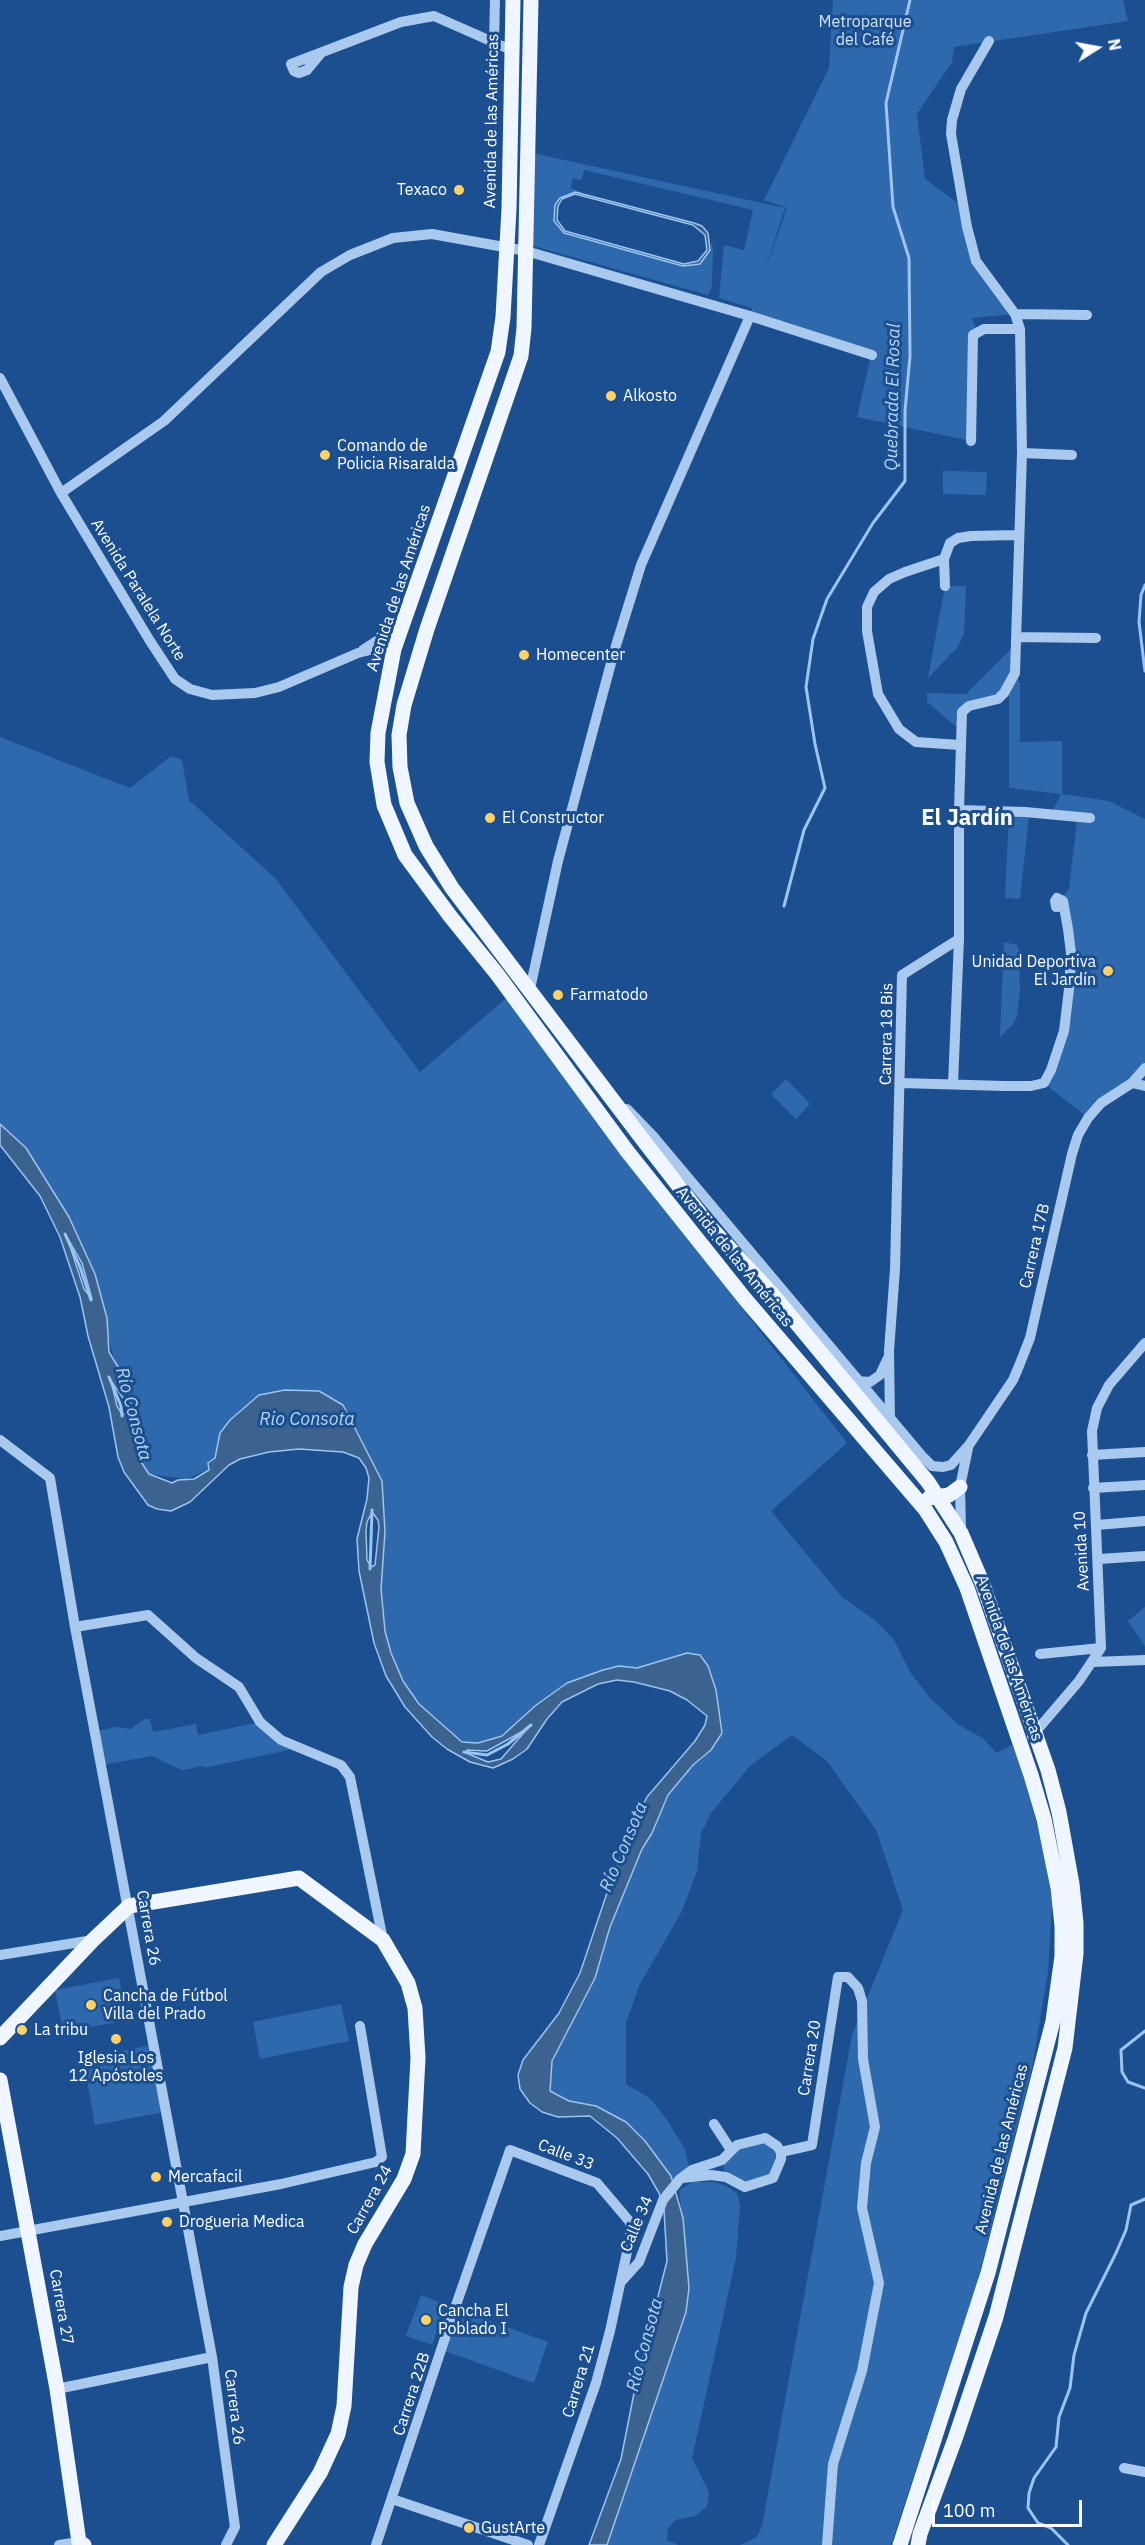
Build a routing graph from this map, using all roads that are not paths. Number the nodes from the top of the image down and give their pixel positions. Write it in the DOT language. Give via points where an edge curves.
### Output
graph roads {
  1 [pos="495,0"];
  2 [pos="513,0"];
  3 [pos="531,0"];
  4 [pos="989,41"];
  5 [pos="494,42"];
  6 [pos="511,50"];
  7 [pos="321,53"];
  8 [pos="506,248"];
  9 [pos="526,251"];
  10 [pos="1015,314"];
  11 [pos="1087,315"];
  12 [pos="750,316"];
  13 [pos="1020,330"];
  14 [pos="872,355"];
  15 [pos="0,378"];
  16 [pos="971,441"];
  17 [pos="1022,453"];
  18 [pos="1072,455"];
  19 [pos="61,493"];
  20 [pos="1020,535"];
  21 [pos="944,560"];
  22 [pos="945,586"];
  23 [pos="404,624"];
  24 [pos="1016,637"];
  25 [pos="1096,638"];
  26 [pos="394,650"];
  27 [pos="358,653"];
  28 [pos="960,746"];
  29 [pos="959,810"];
  30 [pos="1090,818"];
  31 [pos="1063,906"];
  32 [pos="959,939"];
  33 [pos="497,974"];
  34 [pos="530,989"];
  35 [pos="1145,1068"];
  36 [pos="901,1083"];
  37 [pos="1132,1083"];
  38 [pos="952,1084"];
  39 [pos="1145,1086"];
  40 [pos="604,1087"];
  41 [pos="745,1299"];
  42 [pos="1145,1344"];
  43 [pos="889,1351"];
  44 [pos="841,1378"];
  45 [pos="859,1382"];
  46 [pos="890,1419"];
  47 [pos="0,1440"];
  48 [pos="894,1440"];
  49 [pos="969,1445"];
  50 [pos="1145,1452"];
  51 [pos="878,1454"];
  52 [pos="1092,1455"];
  53 [pos="1145,1485"];
  54 [pos="960,1487"];
  55 [pos="1093,1488"];
  56 [pos="938,1498"];
  57 [pos="1145,1521"];
  58 [pos="1097,1525"];
  59 [pos="961,1533"];
  60 [pos="1145,1556"];
  61 [pos="1099,1559"];
  62 [pos="75,1627"];
  63 [pos="1101,1648"];
  64 [pos="1040,1654"];
  65 [pos="1145,1660"];
  66 [pos="1093,1662"];
  67 [pos="1036,1735"];
  68 [pos="1020,1742"];
  69 [pos="129,1906"];
  70 [pos="93,1940"];
  71 [pos="383,1940"];
  72 [pos="0,1955"];
  73 [pos="360,2026"];
  74 [pos="0,2038"];
  75 [pos="0,2080"];
  76 [pos="714,2124"];
  77 [pos="510,2150"];
  78 [pos="731,2150"];
  79 [pos="781,2152"];
  80 [pos="722,2160"];
  81 [pos="726,2177"];
  82 [pos="682,2178"];
  83 [pos="183,2201"];
  84 [pos="630,2222"];
  85 [pos="29,2231"];
  86 [pos="0,2236"];
  87 [pos="620,2283"];
  88 [pos="212,2357"];
  89 [pos="57,2389"];
  90 [pos="1124,2468"];
  91 [pos="1145,2472"];
  92 [pos="392,2499"];
  93 [pos="81,2543"];
  94 [pos="59,2545"];
  95 [pos="226,2545"];
  96 [pos="274,2545"];
  97 [pos="376,2545"];
  98 [pos="528,2545"];
  99 [pos="539,2545"];
  100 [pos="827,2545"];
  101 [pos="900,2545"];
  102 [pos="918,2545"];
  1 -- 5 [label="street"];
  2 -- 6 [label="main road, Avenida de las Américas"];
  3 -- 9 [label="main road, Avenida de las Américas"];
  4 -- 10 [label="street" via="961,89 951,134 976,261"];
  5 -- 6 [label="street"];
  5 -- 7 [label="street" via="434,16 401,22"];
  6 -- 8 [label="main road, Avenida de las Américas"];
  8 -- 9 [label="street"];
  8 -- 19 [label="street" via="432,234 393,238 350,255 321,272 164,421"];
  8 -- 23 [label="main road, Avenida de las Américas" via="498,352"];
  9 -- 12 [label="street"];
  9 -- 34 [label="main road, Avenida de las Américas" via="521,356 427,628 399,735 407,803 426,846 452,888"];
  10 -- 11 [label="street"];
  10 -- 13 [label="street"];
  12 -- 14 [label="street"];
  12 -- 34 [label="street" via="641,566 561,850"];
  13 -- 16 [label="street" via="984,329 973,335"];
  13 -- 17 [label="street"];
  15 -- 19 [label="street, Avenida Paralela Norte"];
  17 -- 18 [label="street"];
  17 -- 20 [label="street"];
  19 -- 27 [label="street, Avenida Paralela Norte" via="175,679 190,689 212,695 255,693 279,687"];
  20 -- 21 [label="street" via="958,538 950,543"];
  20 -- 24 [label="street"];
  21 -- 22 [label="street"];
  21 -- 28 [label="street" via="889,579 874,592 867,607 867,631 878,694 899,729 916,742"];
  23 -- 26 [label="main road, Avenida de las Américas"];
  23 -- 27 [label="street, Avenida Paralela Norte"];
  24 -- 25 [label="street"];
  24 -- 28 [label="street" via="1015,673 998,699 969,706 962,712"];
  26 -- 27 [label="street, Avenida Paralela Norte"];
  26 -- 33 [label="main road, Avenida de las Américas" via="378,733 377,762 384,805 405,855"];
  28 -- 29 [label="street"];
  29 -- 30 [label="street"];
  29 -- 32 [label="street"];
  31 -- 38 [label="street" via="1071,952 1069,989 1064,1031 1044,1083"];
  32 -- 36 [label="street, Carrera 18 Bis" via="902,975"];
  32 -- 38 [label="street"];
  33 -- 34 [label="main road" via="521,994"];
  33 -- 41 [label="main road, Avenida de las Américas" via="627,1151"];
  34 -- 40 [label="main road, Avenida de las Américas"];
  35 -- 37 [label="street, Carrera 17B"];
  36 -- 38 [label="street"];
  36 -- 43 [label="street, Carrera 18 Bis"];
  37 -- 39 [label="street"];
  37 -- 49 [label="street, Carrera 17B" via="1101,1103 1078,1135 1030,1338 1013,1380"];
  40 -- 44 [label="main road, Avenida de las Américas" via="712,1229 774,1296"];
  40 -- 45 [label="street, Carrera 18 Bis" via="653,1136"];
  41 -- 44 [label="main road" via="753,1293 761,1296 810,1351"];
  41 -- 51 [label="main road, Avenida de las Américas"];
  42 -- 52 [label="street, Avenida 10" via="1109,1385 1097,1408"];
  43 -- 45 [label="street, Carrera 18 Bis" via="880,1375 870,1382"];
  43 -- 46 [label="street, Carrera 18 Bis"];
  44 -- 45 [label="street"];
  44 -- 48 [label="main road, Avenida de las Américas"];
  45 -- 46 [label="street, Carrera 18 Bis"];
  46 -- 48 [label="street, Carrera 18 Bis"];
  46 -- 49 [label="street, Carrera 17B" via="932,1466 951,1464"];
  47 -- 62 [label="street, Carrera 26" via="50,1478"];
  48 -- 56 [label="main road, Avenida de las Américas"];
  49 -- 54 [label="street, Carrera 17B"];
  50 -- 52 [label="street"];
  51 -- 56 [label="main road" via="919,1492 928,1498"];
  51 -- 68 [label="main road, Avenida de las Américas" via="925,1509 946,1542 967,1588"];
  52 -- 55 [label="street, Avenida 10"];
  53 -- 55 [label="street"];
  54 -- 56 [label="main road"];
  54 -- 59 [label="street, Carrera 17B"];
  55 -- 58 [label="street, Avenida 10"];
  56 -- 59 [label="main road, Avenida de las Américas"];
  57 -- 58 [label="street"];
  58 -- 61 [label="street, Avenida 10"];
  59 -- 67 [label="main road, Avenida de las Américas"];
  60 -- 61 [label="street"];
  61 -- 63 [label="street, Avenida 10"];
  62 -- 69 [label="street, Carrera 26"];
  62 -- 71 [label="street" via="148,1615 196,1658 239,1687 261,1722 281,1740 341,1765 350,1777"];
  63 -- 64 [label="street"];
  63 -- 66 [label="street"];
  65 -- 66 [label="street"];
  66 -- 67 [label="street"];
  67 -- 68 [label="street"];
  67 -- 102 [label="main road, Avenida de las Américas" via="1059,1812 1076,1923 1075,1975 1065,2048 996,2317"];
  68 -- 101 [label="main road, Avenida de las Américas" via="1044,1819 1058,1888 1062,1956 1053,2020 988,2273"];
  69 -- 70 [label="main road"];
  69 -- 71 [label="main road, Carrera 24" via="299,1878"];
  69 -- 83 [label="street, Carrera 26"];
  70 -- 72 [label="street"];
  70 -- 74 [label="main road"];
  71 -- 96 [label="main road, Carrera 24" via="408,1983 415,2008 418,2082 413,2154 404,2179 356,2265 351,2287 344,2406 338,2434 320,2473"];
  73 -- 83 [label="street" via="382,2157 376,2162 327,2174"];
  75 -- 85 [label="main road, Carrera 27"];
  76 -- 78 [label="street"];
  77 -- 84 [label="street, Calle 33" via="597,2183"];
  77 -- 92 [label="street, Carrera 22B"];
  78 -- 79 [label="street, Calle 34" via="765,2138"];
  78 -- 80 [label="street, Calle 34"];
  79 -- 81 [label="street" via="773,2178 746,2187"];
  79 -- 100 [label="street, Carrera 20" via="812,2145 838,1977 848,1977 854,1981 862,2001 863,2059 875,2127 866,2163 862,2208 879,2283 862,2371 833,2464"];
  80 -- 81 [label="street"];
  80 -- 82 [label="street, Calle 34" via="692,2170"];
  81 -- 82 [label="street"];
  82 -- 87 [label="street, Calle 34" via="670,2189 639,2262"];
  83 -- 85 [label="street"];
  83 -- 88 [label="street, Carrera 26"];
  84 -- 87 [label="street, Carrera 21"];
  85 -- 86 [label="street"];
  85 -- 89 [label="main road, Carrera 27"];
  87 -- 99 [label="street, Carrera 21" via="596,2384"];
  88 -- 89 [label="street"];
  88 -- 95 [label="street, Carrera 26" via="235,2527"];
  89 -- 93 [label="main road, Carrera 27"];
  90 -- 91 [label="street"];
  92 -- 97 [label="street, Carrera 22B"];
  92 -- 98 [label="street"];
  93 -- 94 [label="street"];
}
